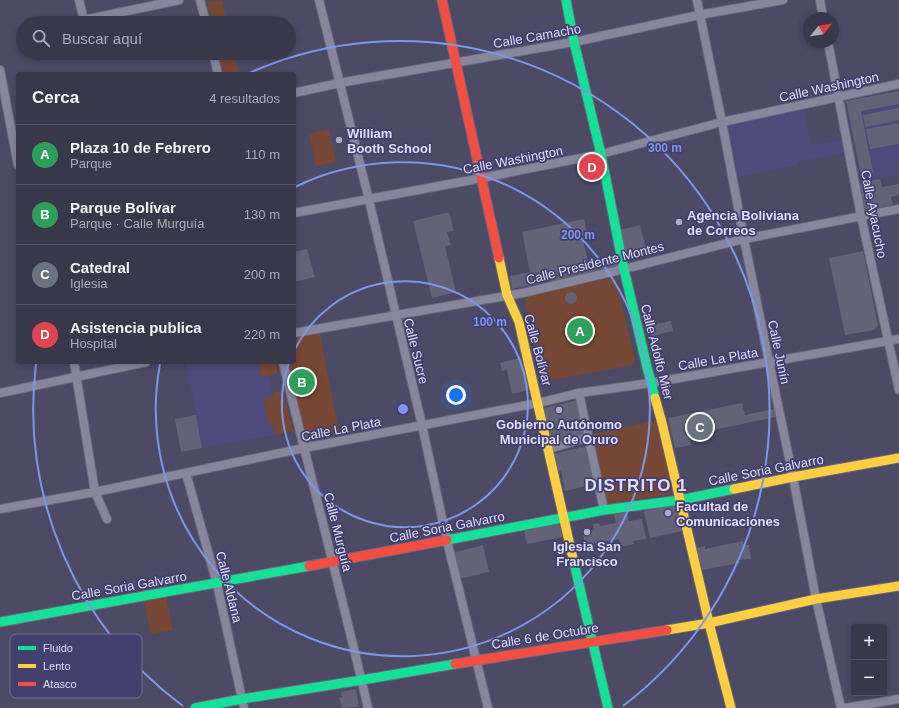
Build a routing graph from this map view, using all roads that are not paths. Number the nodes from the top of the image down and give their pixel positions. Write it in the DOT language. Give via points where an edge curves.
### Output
graph roads {
  1 [pos="79,0"];
  2 [pos="179,0"];
  3 [pos="200,0"];
  4 [pos="319,0"];
  5 [pos="442,0"];
  6 [pos="566,0"];
  7 [pos="697,0"];
  8 [pos="783,0"];
  9 [pos="820,0"];
  10 [pos="822,12"];
  11 [pos="700,15"];
  12 [pos="83,16"];
  13 [pos="103,16"];
  14 [pos="204,16"];
  15 [pos="574,42"];
  16 [pos="829,48"];
  17 [pos="215,60"];
  18 [pos="456,63"];
  19 [pos="0,70"];
  20 [pos="218,72"];
  21 [pos="339,83"];
  22 [pos="899,84"];
  23 [pos="296,93"];
  24 [pos="839,97"];
  25 [pos="722,122"];
  26 [pos="16,154"];
  27 [pos="601,154"];
  28 [pos="482,178"];
  29 [pos="369,200"];
  30 [pos="899,209"];
  31 [pos="296,213"];
  32 [pos="861,216"];
  33 [pos="744,239"];
  34 [pos="624,269"];
  35 [pos="507,295"];
  36 [pos="395,315"];
  37 [pos="296,333"];
  38 [pos="899,338"];
  39 [pos="888,340"];
  40 [pos="769,362"];
  41 [pos="74,364"];
  42 [pos="136,364"];
  43 [pos="283,364"];
  44 [pos="76,376"];
  45 [pos="651,383"];
  46 [pos="899,390"];
  47 [pos="0,392"];
  48 [pos="579,393"];
  49 [pos="538,403"];
  50 [pos="422,426"];
  51 [pos="588,437"];
  52 [pos="304,448"];
  53 [pos="549,449"];
  54 [pos="899,458"];
  55 [pos="186,473"];
  56 [pos="793,477"];
  57 [pos="95,492"];
  58 [pos="680,500"];
  59 [pos="0,509"];
  60 [pos="604,510"];
  61 [pos="564,517"];
  62 [pos="107,520"];
  63 [pos="447,541"];
  64 [pos="333,562"];
  65 [pos="217,584"];
  66 [pos="899,586"];
  67 [pos="816,599"];
  68 [pos="0,622"];
  69 [pos="709,623"];
  70 [pos="592,641"];
  71 [pos="476,660"];
  72 [pos="362,680"];
  73 [pos="899,699"];
  74 [pos="243,704"];
  75 [pos="195,708"];
  76 [pos="368,708"];
  77 [pos="488,708"];
  78 [pos="608,708"];
  79 [pos="731,708"];
  80 [pos="841,708"];
  81 [pos="846,708"];
  1 -- 12 [label="street"];
  2 -- 13 [label="street"];
  3 -- 14 [label="street"];
  4 -- 21 [label="street, Calle Sucre"];
  5 -- 18 [label="main road, Calle Bolívar"];
  6 -- 15 [label="main road, Calle Adolfo Mier"];
  7 -- 11 [label="street, Calle Junín"];
  8 -- 11 [label="street, Calle Camacho"];
  9 -- 10 [label="street"];
  11 -- 15 [label="street, Calle Camacho"];
  11 -- 25 [label="street, Calle Junín"];
  15 -- 18 [label="street, Calle Camacho"];
  15 -- 27 [label="main road, Calle Adolfo Mier"];
  16 -- 24 [label="street, Calle Ayacucho"];
  17 -- 20 [label="street"];
  18 -- 21 [label="street, Calle Camacho"];
  18 -- 28 [label="main road, Calle Bolívar"];
  19 -- 26 [label="street"];
  21 -- 23 [label="street, Calle Camacho"];
  21 -- 29 [label="street, Calle Sucre"];
  22 -- 24 [label="street, Calle Washington"];
  24 -- 25 [label="street, Calle Washington"];
  24 -- 32 [label="street, Calle Ayacucho"];
  25 -- 27 [label="street, Calle Washington"];
  25 -- 33 [label="street, Calle Junín"];
  27 -- 28 [label="street, Calle Washington"];
  27 -- 34 [label="main road, Calle Adolfo Mier"];
  28 -- 29 [label="street, Calle Washington"];
  28 -- 35 [label="main road, Calle Bolívar"];
  29 -- 31 [label="street, Calle Washington"];
  29 -- 36 [label="street, Calle Sucre"];
  30 -- 32 [label="street, Calle Presidente Montes"];
  32 -- 33 [label="street, Calle Presidente Montes"];
  32 -- 39 [label="street, Calle Ayacucho"];
  33 -- 34 [label="street, Calle Presidente Montes"];
  33 -- 40 [label="street, Calle Junín"];
  34 -- 35 [label="street, Calle Presidente Montes"];
  34 -- 45 [label="main road, Calle Adolfo Mier"];
  35 -- 36 [label="street, Calle Presidente Montes"];
  35 -- 49 [label="main road, Calle Bolívar" via="519,322"];
  36 -- 37 [label="street, Calle Presidente Montes"];
  36 -- 50 [label="street, Calle Sucre"];
  38 -- 39 [label="street, Calle La Plata"];
  39 -- 40 [label="street, Calle La Plata"];
  39 -- 46 [label="street, Calle Ayacucho"];
  40 -- 45 [label="street, Calle La Plata"];
  40 -- 56 [label="street, Calle Junín"];
  41 -- 44 [label="street"];
  42 -- 44 [label="street"];
  43 -- 52 [label="street, Calle Murguía"];
  44 -- 47 [label="street"];
  44 -- 57 [label="street"];
  45 -- 48 [label="street, Calle La Plata"];
  45 -- 58 [label="main road, Calle Adolfo Mier"];
  48 -- 49 [label="street, Calle La Plata"];
  48 -- 51 [label="street"];
  49 -- 50 [label="street, Calle La Plata"];
  49 -- 53 [label="main road, Calle Bolívar"];
  50 -- 52 [label="street, Calle La Plata"];
  50 -- 63 [label="street, Calle Sucre"];
  51 -- 53 [label="street"];
  51 -- 60 [label="street"];
  52 -- 55 [label="street, Calle La Plata"];
  52 -- 64 [label="street, Calle Murguía"];
  53 -- 61 [label="main road, Calle Bolívar"];
  54 -- 56 [label="main road, Calle Soria Galvarro"];
  55 -- 57 [label="street, Calle La Plata"];
  55 -- 65 [label="street, Calle Aldana"];
  56 -- 58 [label="main road, Calle Soria Galvarro"];
  56 -- 67 [label="street, Calle Junín"];
  57 -- 59 [label="street, Calle La Plata"];
  57 -- 62 [label="street"];
  58 -- 60 [label="main road, Calle Soria Galvarro"];
  58 -- 69 [label="main road, Calle Adolfo Mier"];
  60 -- 61 [label="main road, Calle Soria Galvarro"];
  61 -- 63 [label="main road, Calle Soria Galvarro"];
  61 -- 70 [label="main road, Calle Bolívar"];
  63 -- 64 [label="main road, Calle Soria Galvarro"];
  63 -- 71 [label="street, Calle Sucre"];
  64 -- 65 [label="main road, Calle Soria Galvarro"];
  64 -- 72 [label="street, Calle Murguía"];
  65 -- 68 [label="main road, Calle Soria Galvarro"];
  65 -- 74 [label="street, Calle Aldana"];
  66 -- 67 [label="main road, Calle 6 de Octubre"];
  67 -- 69 [label="main road, Calle 6 de Octubre"];
  67 -- 80 [label="street, Calle Junín"];
  69 -- 70 [label="main road, Calle 6 de Octubre"];
  69 -- 79 [label="main road, Calle Adolfo Mier"];
  70 -- 71 [label="main road, Calle 6 de Octubre"];
  70 -- 78 [label="main road, Calle Bolívar"];
  71 -- 72 [label="main road, Calle 6 de Octubre"];
  71 -- 77 [label="street, Calle Sucre"];
  72 -- 74 [label="main road, Calle 6 de Octubre"];
  72 -- 76 [label="street, Calle Murguía"];
  73 -- 81 [label="street"];
  74 -- 75 [label="main road, Calle 6 de Octubre"];
}
